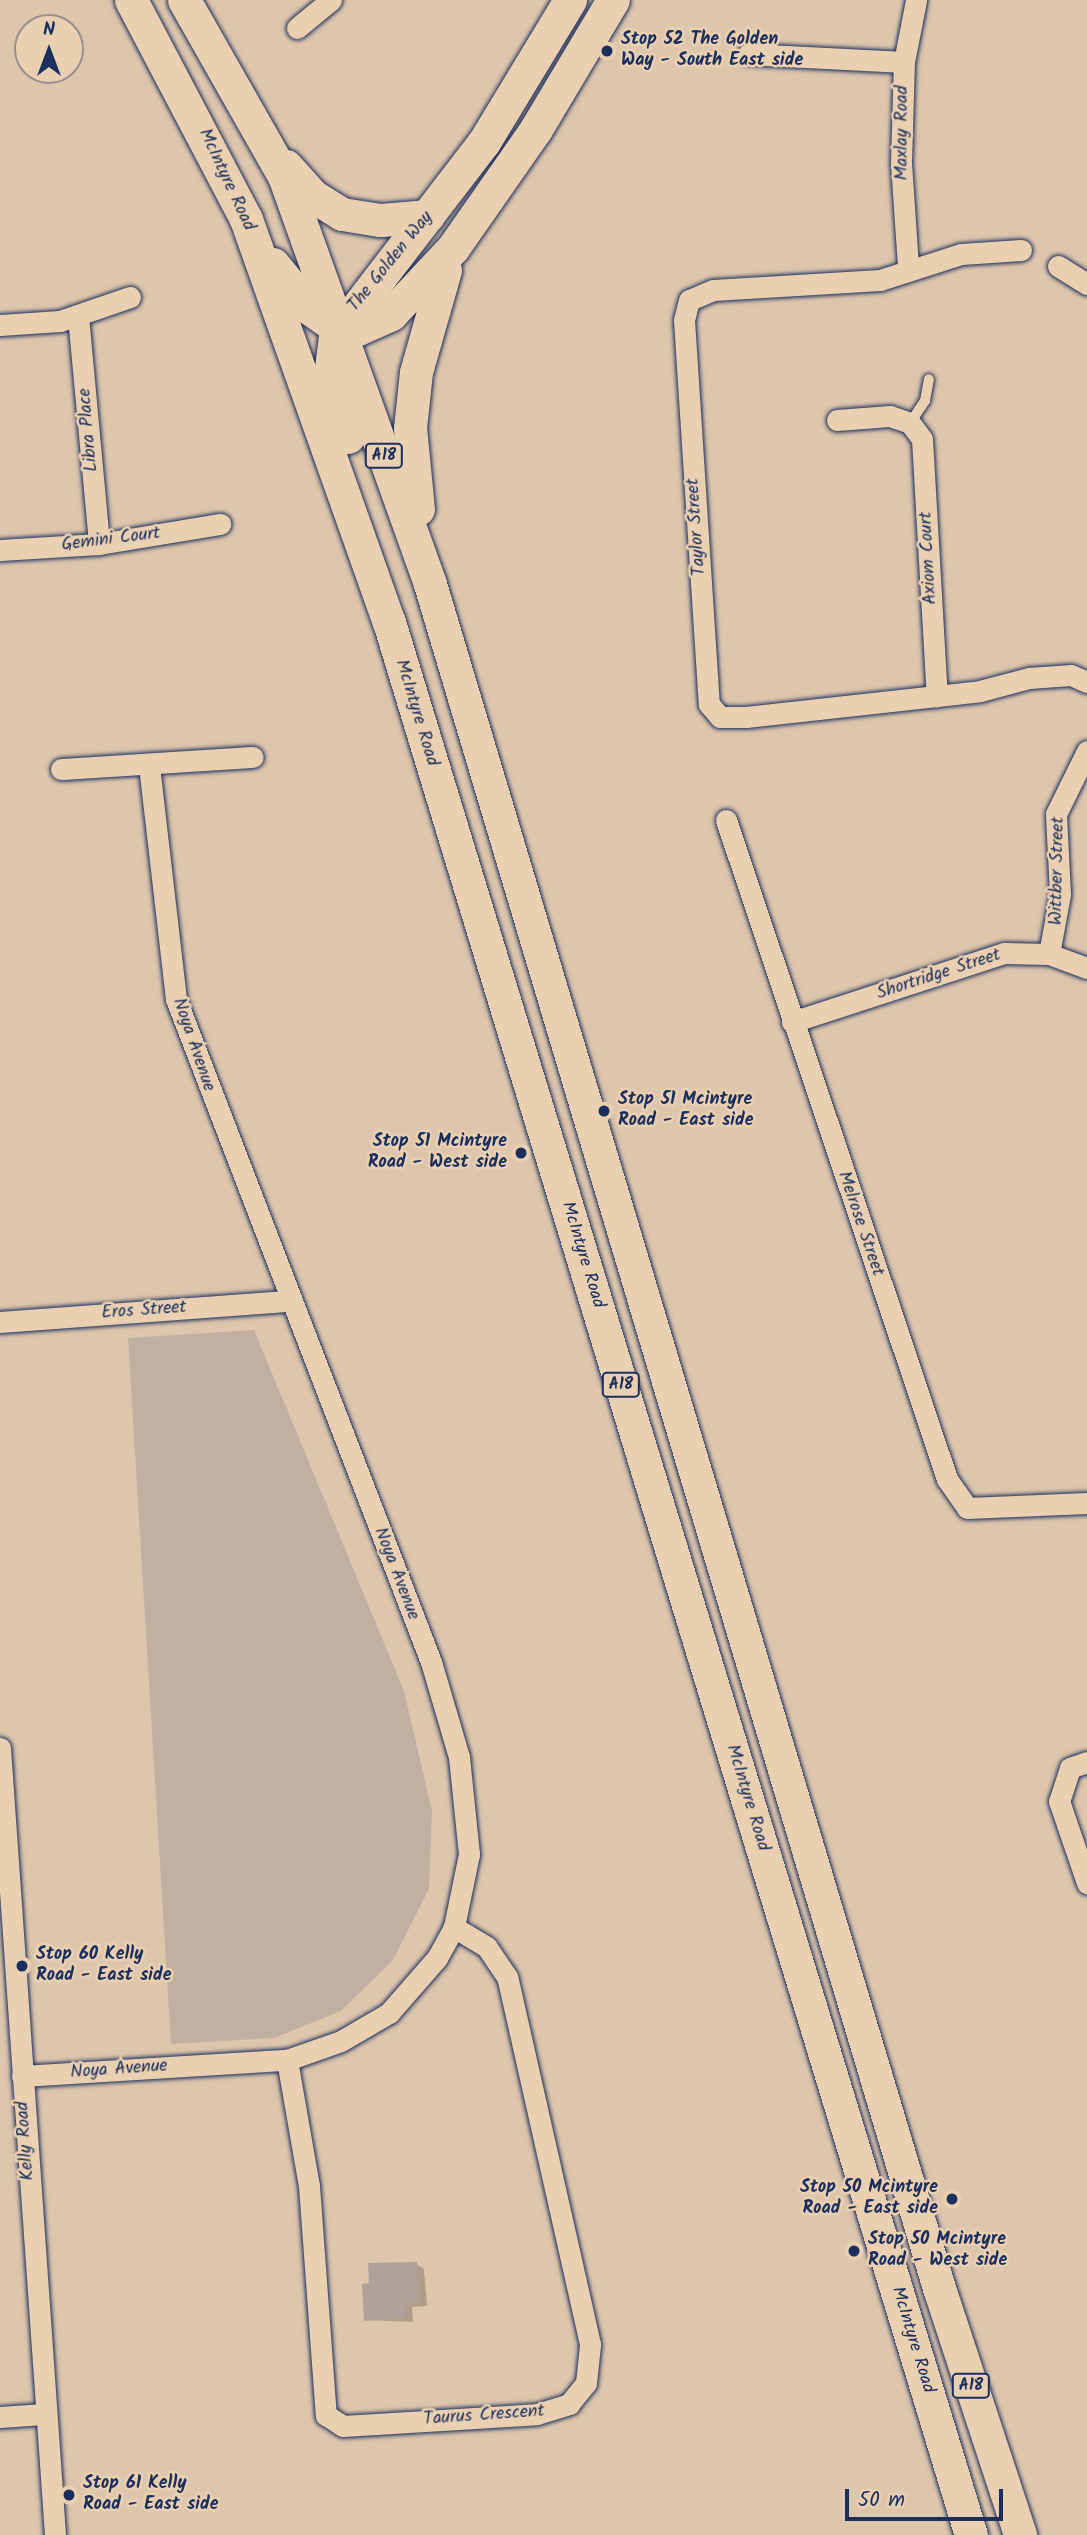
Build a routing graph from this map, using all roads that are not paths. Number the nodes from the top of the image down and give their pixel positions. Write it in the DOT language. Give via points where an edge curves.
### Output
graph roads {
  1 [pos="131,0"];
  2 [pos="184,0"];
  3 [pos="331,0"];
  4 [pos="570,0"];
  5 [pos="613,0"];
  6 [pos="916,0"];
  7 [pos="298,28"];
  8 [pos="748,54"];
  9 [pos="904,62"];
  10 [pos="272,150"];
  11 [pos="428,216"];
  12 [pos="254,240"];
  13 [pos="453,248"];
  14 [pos="1021,250"];
  15 [pos="908,266"];
  16 [pos="1058,267"];
  17 [pos="1087,284"];
  18 [pos="130,297"];
  19 [pos="78,316"];
  20 [pos="0,325"];
  21 [pos="339,329"];
  22 [pos="929,379"];
  23 [pos="837,420"];
  24 [pos="910,423"];
  25 [pos="220,524"];
  26 [pos="99,544"];
  27 [pos="0,550"];
  28 [pos="430,584"];
  29 [pos="389,622"];
  30 [pos="1087,682"];
  31 [pos="937,697"];
  32 [pos="1087,751"];
  33 [pos="253,757"];
  34 [pos="149,764"];
  35 [pos="61,768"];
  36 [pos="726,820"];
  37 [pos="1049,954"];
  38 [pos="1087,968"];
  39 [pos="792,1022"];
  40 [pos="289,1301"];
  41 [pos="0,1322"];
  42 [pos="1087,1503"];
  43 [pos="0,1748"];
  44 [pos="1087,1762"];
  45 [pos="2,1832"];
  46 [pos="1087,1883"];
  47 [pos="454,1927"];
  48 [pos="287,2060"];
  49 [pos="22,2076"];
  50 [pos="44,2414"];
  51 [pos="0,2417"];
  52 [pos="1002,2480"];
  53 [pos="55,2535"];
  54 [pos="971,2535"];
  55 [pos="1020,2535"];
  56 [pos="1038,2535"];
  1 -- 12 [label="main road, McIntyre Road / A18"];
  2 -- 10 [label="main road, A18"];
  3 -- 7 [label="street"];
  4 -- 11 [label="main road, The Golden Way" via="484,142"];
  5 -- 13 [label="main road, The Golden Way" via="536,129"];
  6 -- 9 [label="street, Maxlay Road"];
  8 -- 9 [label="street"];
  9 -- 15 [label="street, Maxlay Road" via="901,162"];
  10 -- 11 [label="main road" via="313,196 342,214 381,220"];
  10 -- 21 [label="main road, A18"];
  11 -- 21 [label="main road, The Golden Way"];
  12 -- 21 [label="main road" via="309,308"];
  12 -- 29 [label="main road, McIntyre Road / A18"];
  13 -- 21 [label="main road, The Golden Way" via="391,314 358,329"];
  13 -- 28 [label="main road" via="420,346 410,428"];
  14 -- 15 [label="street, Taylor Street"];
  15 -- 31 [label="street, Taylor Street" via="880,280 713,290 689,300 684,320 709,704 720,717 746,717"];
  16 -- 17 [label="street"];
  18 -- 19 [label="street"];
  19 -- 20 [label="street"];
  19 -- 26 [label="street, Libra Place"];
  21 -- 28 [label="main road, A18"];
  21 -- 29 [label="main road" via="330,376 382,548"];
  22 -- 24 [label="lane" via="925,401"];
  23 -- 24 [label="street" via="890,416"];
  24 -- 31 [label="street, Axiom Court" via="923,451"];
  25 -- 26 [label="street, Gemini Court"];
  26 -- 27 [label="street, Gemini Court"];
  28 -- 52 [label="main road, A18"];
  29 -- 54 [label="main road, McIntyre Road / A18"];
  30 -- 31 [label="street, Taylor Street" via="1072,675 1029,678"];
  32 -- 37 [label="street, Wittber Street" via="1056,814 1059,907"];
  33 -- 34 [label="street"];
  34 -- 35 [label="street"];
  34 -- 40 [label="street, Noya Avenue" via="176,999"];
  36 -- 39 [label="street, Melrose Street"];
  37 -- 38 [label="street, Shortridge Street"];
  37 -- 39 [label="street, Shortridge Street" via="1004,953"];
  39 -- 42 [label="street, Melrose Street" via="947,1479 967,1508"];
  40 -- 41 [label="street, Eros Street"];
  40 -- 47 [label="street, Noya Avenue" via="450,1717 469,1832"];
  43 -- 45 [label="street, Kelly Road"];
  44 -- 46 [label="street" via="1070,1768 1059,1801"];
  45 -- 49 [label="street, Kelly Road"];
  47 -- 48 [label="street, Noya Avenue" via="437,1958 389,2013 341,2041"];
  47 -- 48 [label="street, Taurus Crescent" via="487,1947 507,1977 590,2344 586,2383 569,2404 537,2414 344,2426 326,2415 309,2186"];
  48 -- 49 [label="street, Noya Avenue"];
  49 -- 50 [label="street, Kelly Road"];
  50 -- 51 [label="street"];
  50 -- 53 [label="street, Kelly Road"];
  52 -- 55 [label="main road, A18"];
  52 -- 56 [label="main road"];
}
